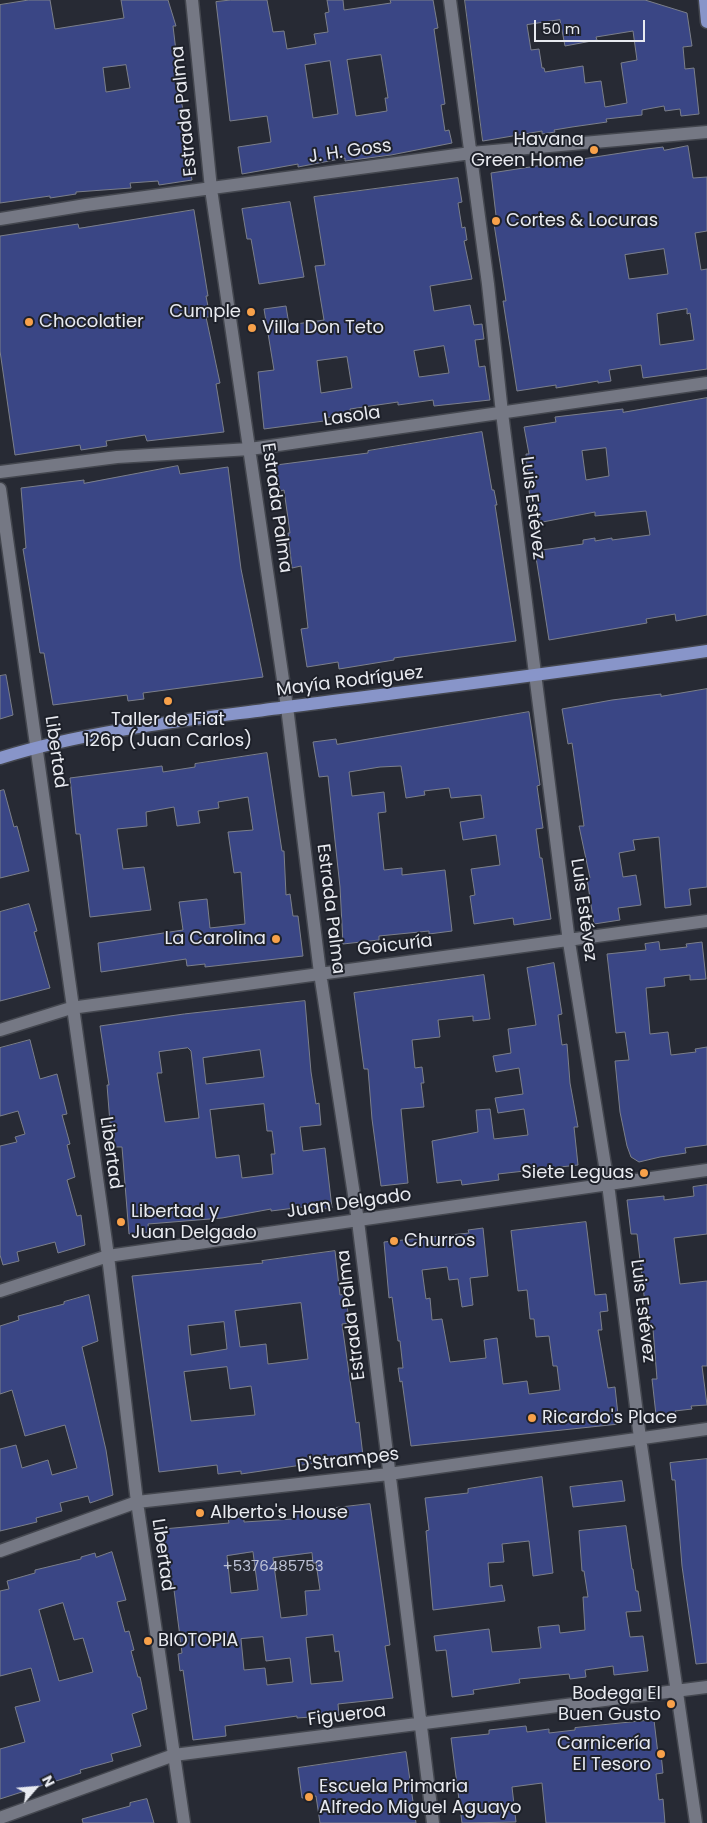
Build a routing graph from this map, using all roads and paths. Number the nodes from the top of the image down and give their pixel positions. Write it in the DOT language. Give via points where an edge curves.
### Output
graph roads {
  1 [pos="192,0"];
  2 [pos="450,0"];
  3 [pos="704,0"];
  4 [pos="707,22"];
  5 [pos="707,132"];
  6 [pos="471,153"];
  7 [pos="211,189"];
  8 [pos="0,219"];
  9 [pos="707,383"];
  10 [pos="502,413"];
  11 [pos="250,449"];
  12 [pos="0,472"];
  13 [pos="0,489"];
  14 [pos="707,651"];
  15 [pos="536,677"];
  16 [pos="287,707"];
  17 [pos="37,746"];
  18 [pos="0,758"];
  19 [pos="707,921"];
  20 [pos="569,942"];
  21 [pos="320,973"];
  22 [pos="71,1008"];
  23 [pos="0,1030"];
  24 [pos="707,1170"];
  25 [pos="608,1184"];
  26 [pos="358,1221"];
  27 [pos="108,1256"];
  28 [pos="0,1291"];
  29 [pos="707,1429"];
  30 [pos="640,1438"];
  31 [pos="389,1474"];
  32 [pos="136,1502"];
  33 [pos="0,1551"];
  34 [pos="707,1687"];
  35 [pos="676,1691"];
  36 [pos="419,1725"];
  37 [pos="174,1755"];
  38 [pos="0,1818"];
  39 [pos="184,1823"];
  40 [pos="433,1823"];
  41 [pos="696,1823"];
  1 -- 7 [label="street, Estrada Palma"];
  2 -- 6 [label="street, Luis Estévez"];
  3 -- 4 [label="main road"];
  5 -- 6 [label="street, J. H. Goss"];
  6 -- 7 [label="street, J. H. Goss"];
  6 -- 10 [label="street, Luis Estévez"];
  7 -- 8 [label="street, J. H. Goss"];
  7 -- 11 [label="street, Estrada Palma"];
  9 -- 10 [label="street, Lasola"];
  10 -- 11 [label="street, Lasola"];
  10 -- 15 [label="street, Luis Estévez"];
  11 -- 12 [label="street, Lasola" via="117,457"];
  11 -- 16 [label="street, Estrada Palma"];
  13 -- 17 [label="street, Libertad"];
  14 -- 15 [label="main road, Mayía Rodríguez"];
  15 -- 16 [label="main road, Mayía Rodríguez"];
  15 -- 20 [label="street, Luis Estévez"];
  16 -- 17 [label="main road, Mayía Rodríguez" via="152,724"];
  16 -- 21 [label="street, Estrada Palma"];
  17 -- 18 [label="main road, Mayía Rodríguez"];
  17 -- 22 [label="street, Libertad"];
  19 -- 20 [label="street, Goicuría"];
  20 -- 21 [label="street, Goicuría"];
  20 -- 25 [label="street, Luis Estévez"];
  21 -- 22 [label="street, Goicuría"];
  21 -- 26 [label="street, Estrada Palma"];
  22 -- 23 [label="street, Goicuría"];
  22 -- 27 [label="street, Libertad"];
  24 -- 25 [label="street, Juan Delgado"];
  25 -- 26 [label="street, Juan Delgado"];
  25 -- 30 [label="street, Luis Estévez"];
  26 -- 27 [label="street, Juan Delgado"];
  26 -- 31 [label="street, Estrada Palma"];
  27 -- 28 [label="street, Juan Delgado"];
  27 -- 32 [label="street, Libertad"];
  29 -- 30 [label="street, D'Strampes"];
  30 -- 31 [label="street, D'Strampes"];
  30 -- 35 [label="street, Luis Estévez"];
  31 -- 32 [label="street, D'Strampes"];
  31 -- 36 [label="street, Estrada Palma"];
  32 -- 33 [label="street, D'Strampes"];
  32 -- 37 [label="street, Libertad"];
  34 -- 35 [label="street, Figueroa"];
  35 -- 36 [label="street, Figueroa"];
  35 -- 41 [label="street, Luis Estévez"];
  36 -- 37 [label="street, Figueroa"];
  36 -- 40 [label="street, Estrada Palma"];
  37 -- 38 [label="street, Figueroa"];
  37 -- 39 [label="street, Libertad"];
}
